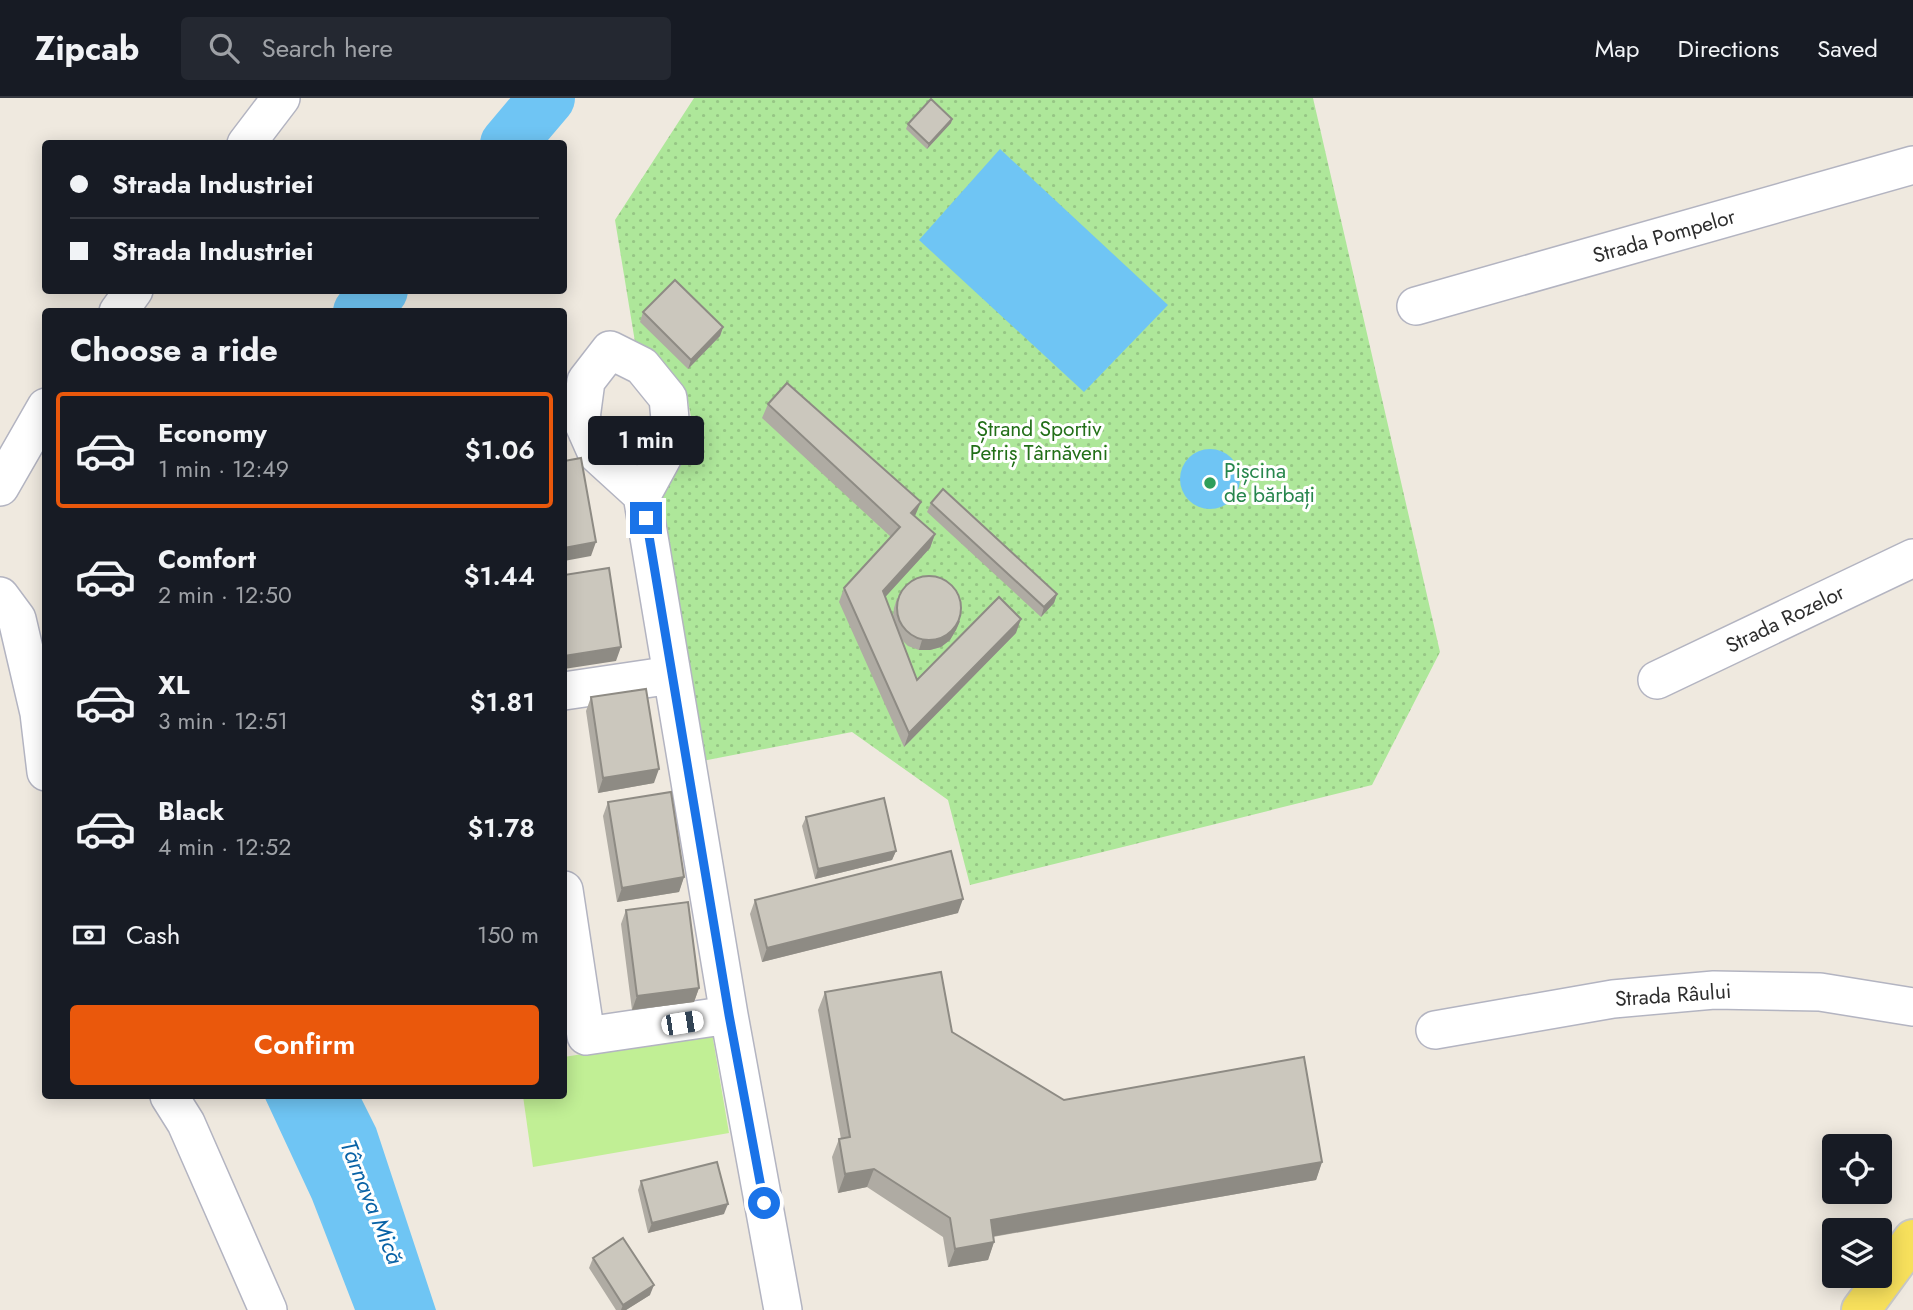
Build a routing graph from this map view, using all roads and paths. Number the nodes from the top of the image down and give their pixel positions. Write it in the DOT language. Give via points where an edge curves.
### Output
graph roads {
  1 [pos="281,98"];
  2 [pos="249,140"];
  3 [pos="1913,165"];
  4 [pos="1416,306"];
  5 [pos="42,414"];
  6 [pos="0,487"];
  7 [pos="642,495"];
  8 [pos="1913,558"];
  9 [pos="0,596"];
  10 [pos="672,675"];
  11 [pos="1657,680"];
  12 [pos="567,691"];
  13 [pos="42,738"];
  14 [pos="567,910"];
  15 [pos="1913,1007"];
  16 [pos="729,1015"];
  17 [pos="1435,1030"];
  18 [pos="171,1099"];
  19 [pos="1913,1238"];
  20 [pos="268,1310"];
  21 [pos="783,1310"];
  22 [pos="1861,1310"];
  1 -- 2 [label="street"];
  3 -- 4 [label="street, Strada Pompelor"];
  5 -- 6 [label="street"];
  7 -- 10 [label="street"];
  8 -- 11 [label="street, Strada Rozelor"];
  9 -- 13 [label="street" via="17,619"];
  10 -- 12 [label="street"];
  10 -- 16 [label="street"];
  14 -- 16 [label="street" via="586,1036"];
  15 -- 17 [label="street, Strada Râului" via="1820,992 1714,990 1613,999"];
  16 -- 21 [label="street"];
  18 -- 20 [label="street" via="186,1123"];
  19 -- 22 [label="main road"];
}
